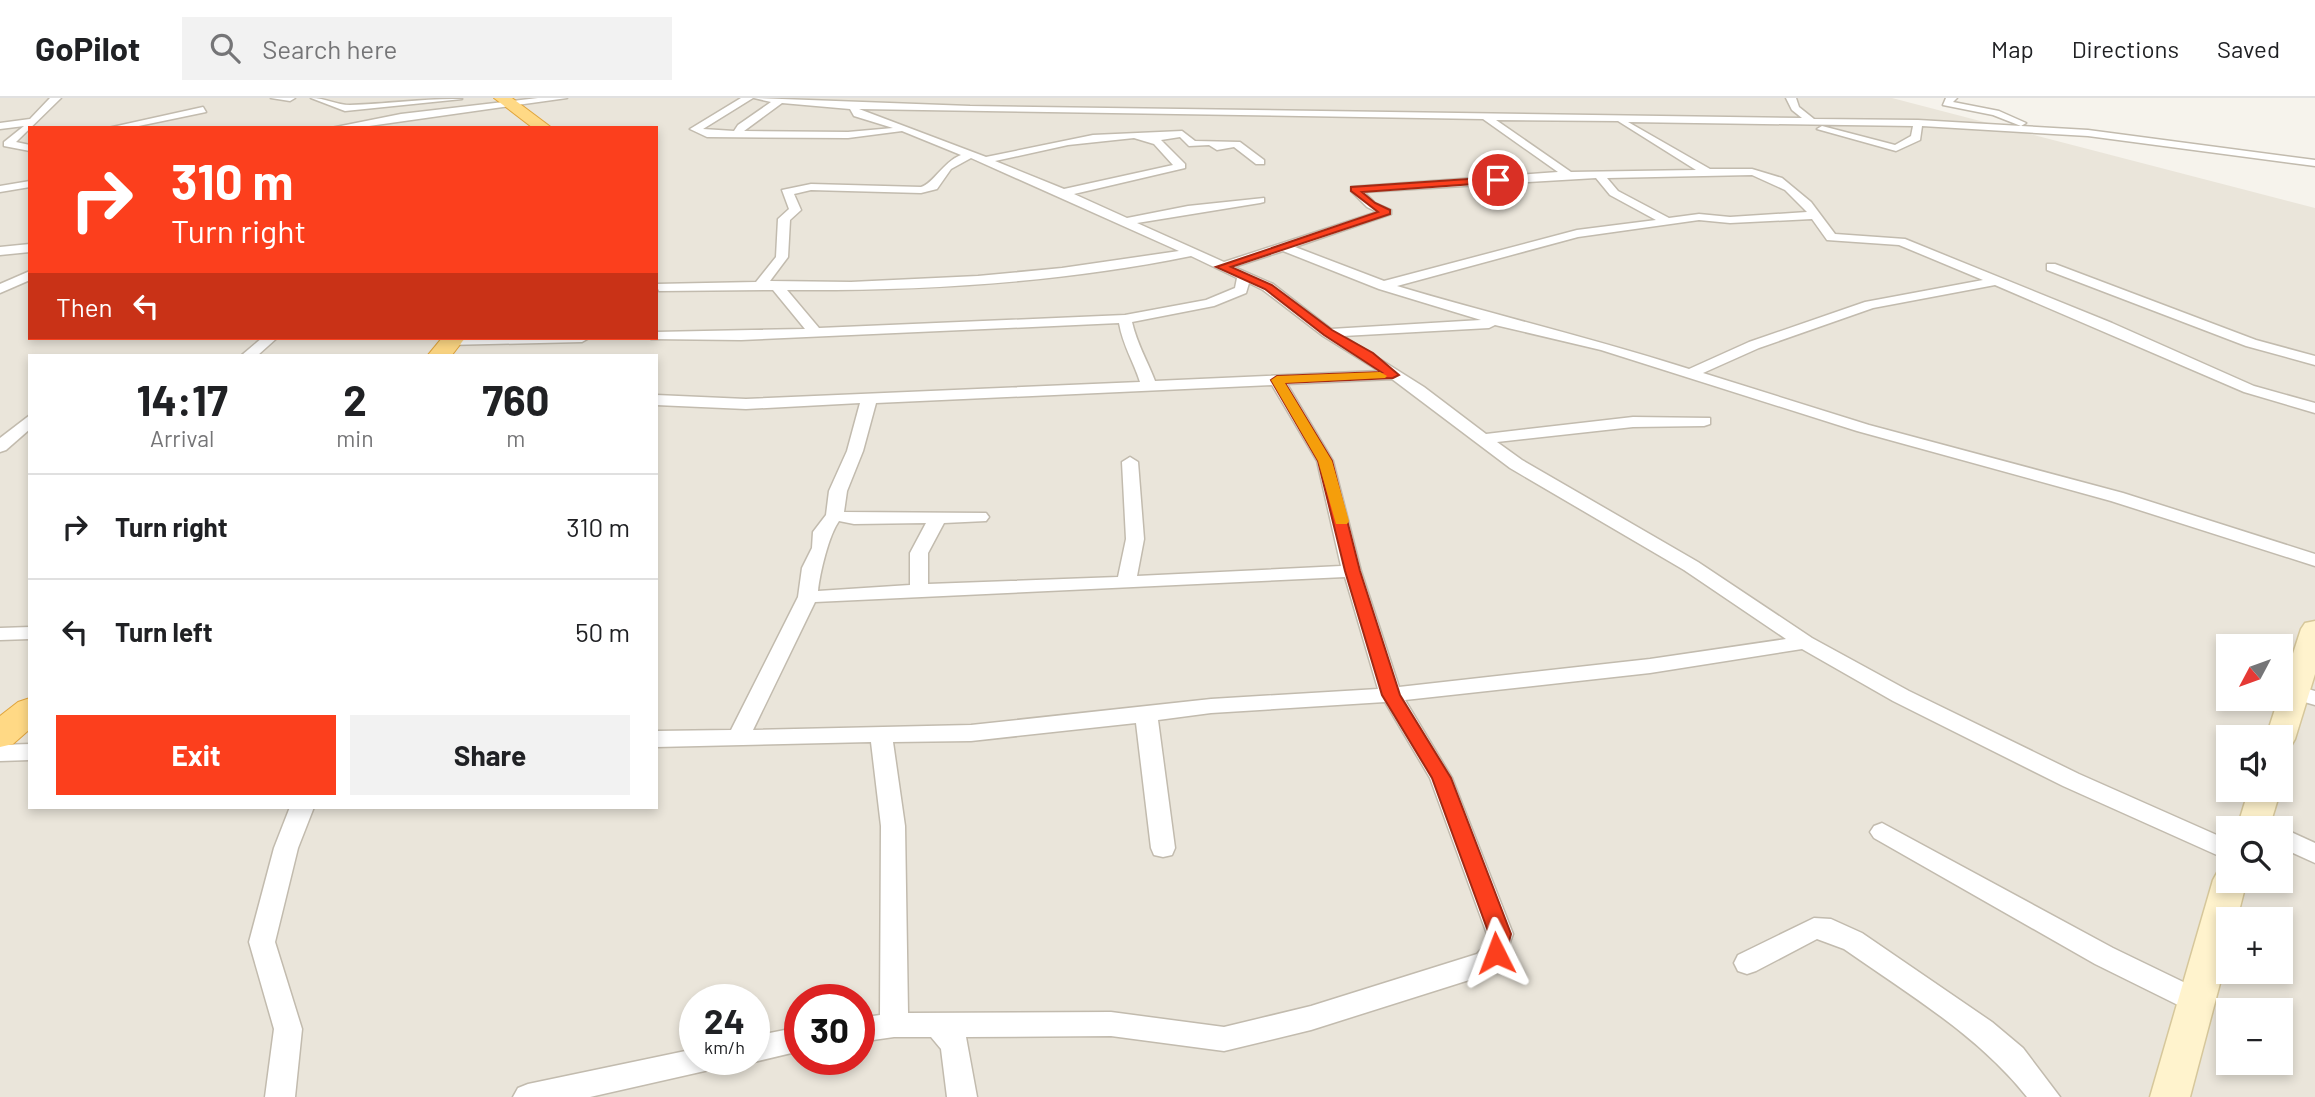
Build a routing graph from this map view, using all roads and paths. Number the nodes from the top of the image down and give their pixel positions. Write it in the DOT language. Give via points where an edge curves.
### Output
graph roads {
  1 [pos="56,98"];
  2 [pos="276,98"];
  3 [pos="290,98"];
  4 [pos="316,98"];
  5 [pos="462,98"];
  6 [pos="562,98"];
  7 [pos="748,98"];
  8 [pos="759,98"];
  9 [pos="1791,98"];
  10 [pos="1952,98"];
  11 [pos="1327,99"];
  12 [pos="780,100"];
  13 [pos="507,101"];
  14 [pos="853,106"];
  15 [pos="203,110"];
  16 [pos="1333,116"];
  17 [pos="1484,116"];
  18 [pos="1576,117"];
  19 [pos="33,122"];
  20 [pos="1622,122"];
  21 [pos="1809,123"];
  22 [pos="1918,123"];
  23 [pos="0,126"];
  24 [pos="28,126"];
  25 [pos="28,126"];
  26 [pos="123,126"];
  27 [pos="349,126"];
  28 [pos="541,126"];
  29 [pos="2032,128"];
  30 [pos="909,130"];
  31 [pos="738,134"];
  32 [pos="1150,138"];
  33 [pos="28,146"];
  34 [pos="28,146"];
  35 [pos="0,150"];
  36 [pos="970,155"];
  37 [pos="986,160"];
  38 [pos="1260,162"];
  39 [pos="2315,163"];
  40 [pos="1707,172"];
  41 [pos="1599,174"];
  42 [pos="1569,175"];
  43 [pos="28,184"];
  44 [pos="0,189"];
  45 [pos="1063,192"];
  46 [pos="1261,200"];
  47 [pos="1817,215"];
  48 [pos="1124,222"];
  49 [pos="1669,222"];
  50 [pos="25,244"];
  51 [pos="1282,246"];
  52 [pos="0,251"];
  53 [pos="1189,253"];
  54 [pos="1221,267"];
  55 [pos="2051,267"];
  56 [pos="28,276"];
  57 [pos="1244,277"];
  58 [pos="1993,281"];
  59 [pos="767,284"];
  60 [pos="1384,286"];
  61 [pos="659,288"];
  62 [pos="0,289"];
  63 [pos="1125,319"];
  64 [pos="1504,323"];
  65 [pos="814,332"];
  66 [pos="1328,333"];
  67 [pos="658,335"];
  68 [pos="268,340"];
  69 [pos="544,340"];
  70 [pos="449,345"];
  71 [pos="250,354"];
  72 [pos="2315,361"];
  73 [pos="1691,373"];
  74 [pos="1393,375"];
  75 [pos="1277,380"];
  76 [pos="1149,386"];
  77 [pos="658,400"];
  78 [pos="869,400"];
  79 [pos="2315,408"];
  80 [pos="1704,421"];
  81 [pos="28,422"];
  82 [pos="1481,439"];
  83 [pos="0,447"];
  84 [pos="1130,462"];
  85 [pos="835,514"];
  86 [pos="980,517"];
  87 [pos="939,518"];
  88 [pos="2315,560"];
  89 [pos="1352,571"];
  90 [pos="1126,584"];
  91 [pos="919,589"];
  92 [pos="808,597"];
  93 [pos="2315,629"];
  94 [pos="28,633"];
  95 [pos="0,634"];
  96 [pos="1805,642"];
  97 [pos="1391,695"];
  98 [pos="2305,695"];
  99 [pos="28,712"];
  100 [pos="1146,714"];
  101 [pos="2288,725"];
  102 [pos="0,734"];
  103 [pos="881,735"];
  104 [pos="739,736"];
  105 [pos="658,739"];
  106 [pos="28,752"];
  107 [pos="0,753"];
  108 [pos="301,809"];
  109 [pos="1882,832"];
  110 [pos="2293,843"];
  111 [pos="2216,846"];
  112 [pos="1163,848"];
  113 [pos="2315,854"];
  114 [pos="2226,893"];
  115 [pos="1747,963"];
  116 [pos="2196,1001"];
  117 [pos="894,1025"];
  118 [pos="939,1026"];
  119 [pos="875,1028"];
  120 [pos="679,1065"];
  121 [pos="280,1097"];
  122 [pos="527,1097"];
  123 [pos="962,1097"];
  124 [pos="2045,1097"];
  125 [pos="2170,1097"];
  1 -- 19 [label="street"];
  2 -- 3 [label="street"];
  4 -- 5 [label="street" via="345,108"];
  6 -- 13 [label="street"];
  7 -- 31 [label="street" via="695,129 707,134"];
  8 -- 12 [label="street"];
  9 -- 21 [label="street"];
  10 -- 29 [label="street" via="1946,103 1996,113"];
  11 -- 16 [label="street"];
  12 -- 14 [label="street"];
  12 -- 31 [label="street" via="741,127"];
  13 -- 27 [label="street"];
  13 -- 28 [label="highway"];
  14 -- 16 [label="street"];
  14 -- 30 [label="street" via="857,114"];
  15 -- 26 [label="street"];
  16 -- 17 [label="street"];
  17 -- 18 [label="street"];
  17 -- 42 [label="street"];
  18 -- 20 [label="street"];
  18 -- 21 [label="street"];
  19 -- 23 [label="street"];
  19 -- 25 [label="street"];
  20 -- 21 [label="street"];
  20 -- 40 [label="street"];
  21 -- 22 [label="street"];
  21 -- 22 [label="street" via="1898,148 1916,138"];
  22 -- 29 [label="street"];
  24 -- 33 [label="street" via="8,144"];
  29 -- 39 [label="street"];
  30 -- 31 [label="street" via="848,135"];
  30 -- 36 [label="street"];
  32 -- 37 [label="street" via="1069,142"];
  32 -- 38 [label="street" via="1182,134 1193,144 1236,144"];
  32 -- 45 [label="street" via="1181,166"];
  34 -- 35 [label="street"];
  36 -- 37 [label="street"];
  36 -- 59 [label="street" via="946,165 933,187 921,190 811,187 786,192 795,210 785,219 782,257"];
  37 -- 45 [label="street"];
  40 -- 41 [label="street"];
  40 -- 47 [label="street" via="1761,173 1792,188"];
  41 -- 42 [label="street"];
  41 -- 49 [label="street" via="1614,193"];
  42 -- 51 [label="street" via="1355,189 1371,205 1387,212"];
  43 -- 44 [label="street"];
  45 -- 48 [label="street"];
  46 -- 48 [label="street"];
  47 -- 49 [label="street" via="1699,217"];
  47 -- 58 [label="street" via="1831,237 1890,239"];
  48 -- 53 [label="street"];
  49 -- 60 [label="street" via="1564,236"];
  50 -- 52 [label="street"];
  51 -- 54 [label="street"];
  51 -- 60 [label="street"];
  53 -- 54 [label="street"];
  53 -- 59 [label="street" via="1098,270 1008,279 847,286"];
  54 -- 57 [label="street"];
  55 -- 72 [label="street" via="2251,343"];
  56 -- 62 [label="street"];
  57 -- 63 [label="street" via="1241,290 1209,303"];
  57 -- 66 [label="street" via="1268,287"];
  58 -- 73 [label="street" via="1870,305 1754,345"];
  58 -- 79 [label="street" via="2249,388"];
  59 -- 61 [label="street"];
  59 -- 65 [label="street" via="806,318"];
  60 -- 64 [label="street"];
  63 -- 65 [label="street"];
  63 -- 76 [label="street" via="1130,346 1138,353"];
  64 -- 66 [label="street"];
  64 -- 73 [label="street"];
  65 -- 67 [label="street"];
  66 -- 74 [label="street"];
  68 -- 71 [label="street"];
  69 -- 70 [label="street"];
  73 -- 88 [label="street" via="1863,428 2117,497"];
  74 -- 75 [label="street"];
  74 -- 82 [label="street"];
  75 -- 76 [label="street"];
  75 -- 89 [label="street" via="1325,461"];
  76 -- 78 [label="street"];
  77 -- 78 [label="street" via="746,404"];
  78 -- 85 [label="street" via="838,491"];
  80 -- 82 [label="street" via="1633,422"];
  81 -- 83 [label="street"];
  82 -- 96 [label="street" via="1691,566"];
  84 -- 90 [label="street" via="1135,540"];
  85 -- 87 [label="street" via="854,519"];
  85 -- 92 [label="street" via="822,532"];
  86 -- 87 [label="street"];
  87 -- 91 [label="street" via="919,553"];
  89 -- 90 [label="street"];
  89 -- 97 [label="street"];
  90 -- 91 [label="street"];
  91 -- 92 [label="street"];
  92 -- 104 [label="street"];
  93 -- 98 [label="main road"];
  94 -- 95 [label="street"];
  96 -- 97 [label="street" via="1650,666"];
  96 -- 111 [label="street" via="1913,702"];
  97 -- 100 [label="street"];
  97 -- 118 [label="street" via="1441,778 1500,934 1496,953 1488,963 1311,1018 1224,1039 1111,1024"];
  98 -- 101 [label="main road"];
  99 -- 102 [label="highway"];
  100 -- 103 [label="street" via="985,732"];
  100 -- 112 [label="street"];
  103 -- 104 [label="street"];
  103 -- 117 [label="street" via="893,826"];
  104 -- 105 [label="street"];
  106 -- 107 [label="street"];
  108 -- 121 [label="street" via="286,848 262,942 288,1029"];
  109 -- 116 [label="street" via="2104,956"];
  110 -- 113 [label="street"];
  114 -- 116 [label="main road"];
  115 -- 124 [label="street" via="1814,928 1831,930 1982,1031 2012,1057"];
  116 -- 125 [label="main road"];
  117 -- 118 [label="street"];
  117 -- 119 [label="street"];
  118 -- 123 [label="street" via="955,1044"];
  120 -- 122 [label="street"];
}
